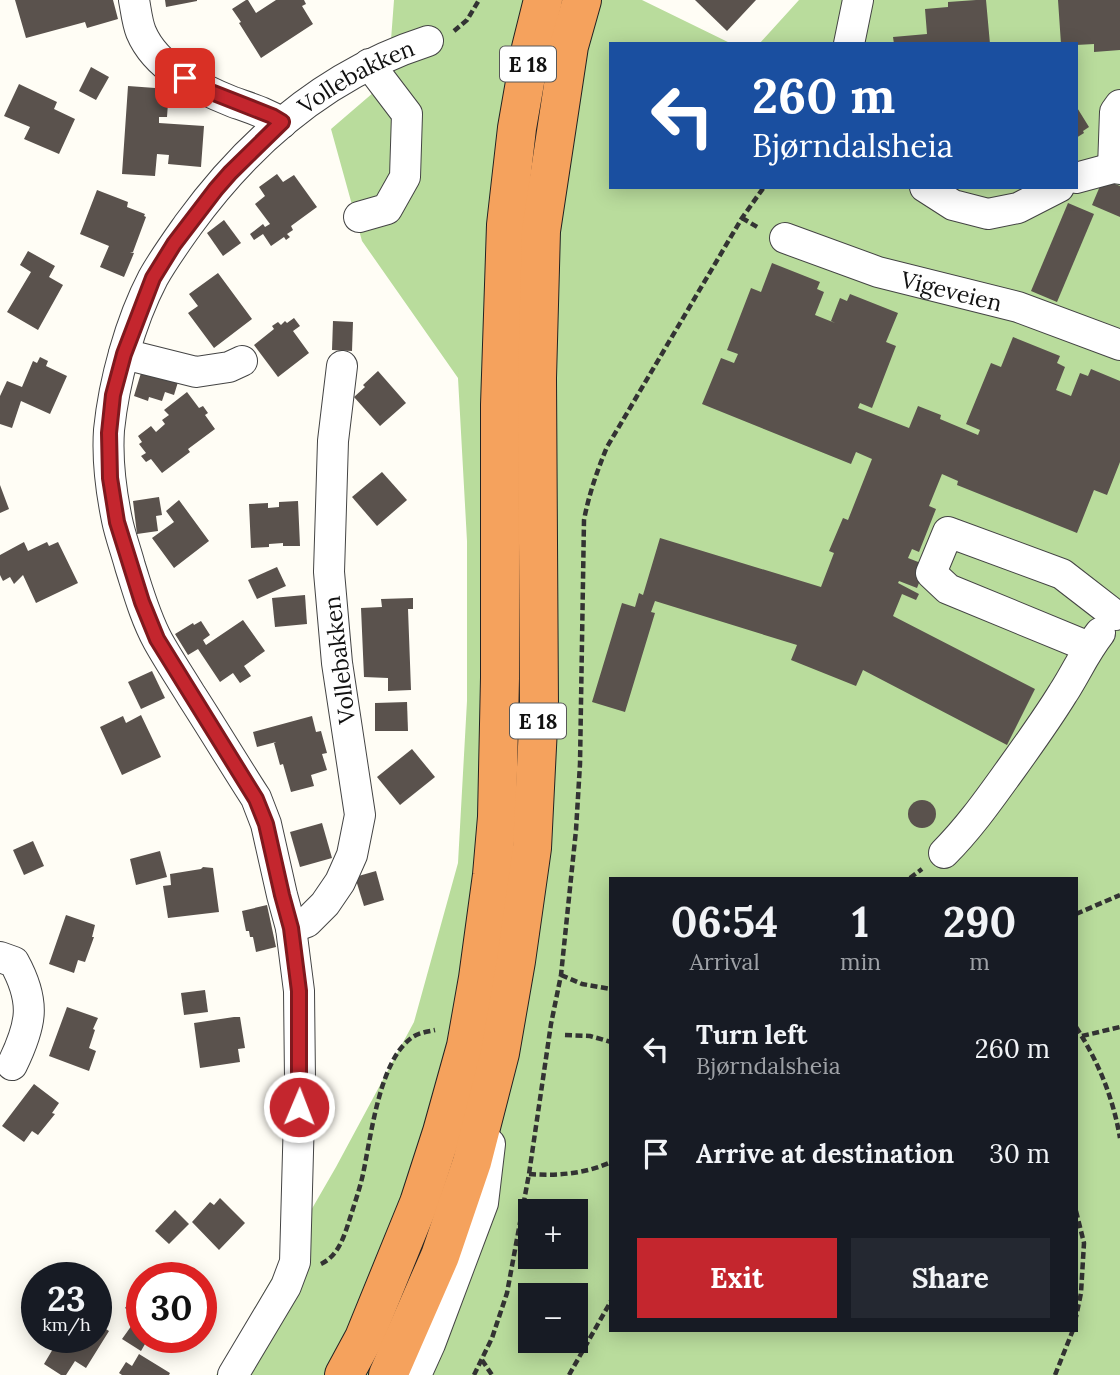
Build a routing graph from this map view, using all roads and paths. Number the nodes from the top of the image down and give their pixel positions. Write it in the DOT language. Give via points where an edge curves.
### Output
graph roads {
  1 [pos="134,0"];
  2 [pos="479,0"];
  3 [pos="543,0"];
  4 [pos="582,0"];
  5 [pos="858,0"];
  6 [pos="428,41"];
  7 [pos="849,42"];
  8 [pos="369,64"];
  9 [pos="1120,106"];
  10 [pos="282,122"];
  11 [pos="1116,169"];
  12 [pos="1078,178"];
  13 [pos="763,189"];
  14 [pos="928,189"];
  15 [pos="1055,189"];
  16 [pos="359,217"];
  17 [pos="785,238"];
  18 [pos="1120,345"];
  19 [pos="124,354"];
  20 [pos="242,361"];
  21 [pos="342,366"];
  22 [pos="1117,612"];
  23 [pos="1089,647"];
  24 [pos="944,853"];
  25 [pos="1120,895"];
  26 [pos="1078,913"];
  27 [pos="291,928"];
  28 [pos="0,957"];
  29 [pos="561,975"];
  30 [pos="609,989"];
  31 [pos="1120,1027"];
  32 [pos="436,1030"];
  33 [pos="1078,1030"];
  34 [pos="565,1035"];
  35 [pos="1082,1036"];
  36 [pos="609,1041"];
  37 [pos="500,1053"];
  38 [pos="12,1065"];
  39 [pos="1119,1127"];
  40 [pos="1120,1138"];
  41 [pos="609,1163"];
  42 [pos="529,1174"];
  43 [pos="1078,1219"];
  44 [pos="295,1262"];
  45 [pos="609,1305"];
  46 [pos="1078,1307"];
  47 [pos="1072,1332"];
  48 [pos="482,1359"];
  49 [pos="233,1375"];
  50 [pos="344,1375"];
  51 [pos="388,1375"];
  52 [pos="416,1375"];
  53 [pos="474,1375"];
  54 [pos="492,1375"];
  55 [pos="569,1375"];
  56 [pos="1055,1375"];
  1 -- 10 [label="street" via="140,30 164,64 206,90"];
  2 -- 6 [label="path" via="454,31"];
  3 -- 50 [label="highway, E 18" via="517,128 506,225 499,405 497,817 478,978 466,1046 419,1203 364,1338"];
  4 -- 37 [label="highway, E 18" via="569,47 541,231 539,707 532,848"];
  5 -- 7 [label="street"];
  6 -- 8 [label="street, Vollebakken"];
  8 -- 10 [label="street, Vollebakken"];
  8 -- 16 [label="street" via="407,114 405,177 387,209"];
  9 -- 11 [label="street" via="1115,112"];
  10 -- 19 [label="street, Vollebakken" via="230,173 174,244 153,278"];
  11 -- 12 [label="street"];
  13 -- 29 [label="path" via="607,447 593,480 584,520 580,764"];
  14 -- 15 [label="street" via="953,205 988,215 1018,208"];
  17 -- 18 [label="street, Vigeveien" via="878,272 1018,307"];
  19 -- 20 [label="street" via="196,372"];
  19 -- 27 [label="street, Vollebakken" via="109,433 117,522 157,639 256,799"];
  21 -- 27 [label="street, Vollebakken" via="333,441 329,572 337,663 360,815 352,855 340,882 307,922"];
  22 -- 23 [label="street"];
  22 -- 23 [label="street" via="1062,574 948,532 931,573 948,589"];
  23 -- 24 [label="street" via="990,799"];
  25 -- 26 [label="path"];
  27 -- 44 [label="street, Vollebakken" via="300,1034"];
  28 -- 38 [label="street" via="14,962 29,1004 28,1029"];
  29 -- 30 [label="path"];
  29 -- 42 [label="path"];
  31 -- 35 [label="path"];
  32 -- 44 [label="path" via="415,1035 396,1054 385,1079 345,1236 336,1253 317,1266"];
  33 -- 35 [label="path"];
  34 -- 36 [label="path"];
  35 -- 39 [label="path" via="1108,1088"];
  37 -- 51 [label="highway, E 18" via="440,1256"];
  37 -- 52 [label="street" via="483,1203"];
  39 -- 40 [label="path"];
  41 -- 42 [label="path" via="579,1172"];
  42 -- 48 [label="path" via="507,1293"];
  43 -- 46 [label="path" via="1084,1243"];
  44 -- 49 [label="street" via="286,1286"];
  45 -- 55 [label="path"];
  47 -- 56 [label="path"];
  48 -- 53 [label="path"];
  48 -- 54 [label="path"];
}
